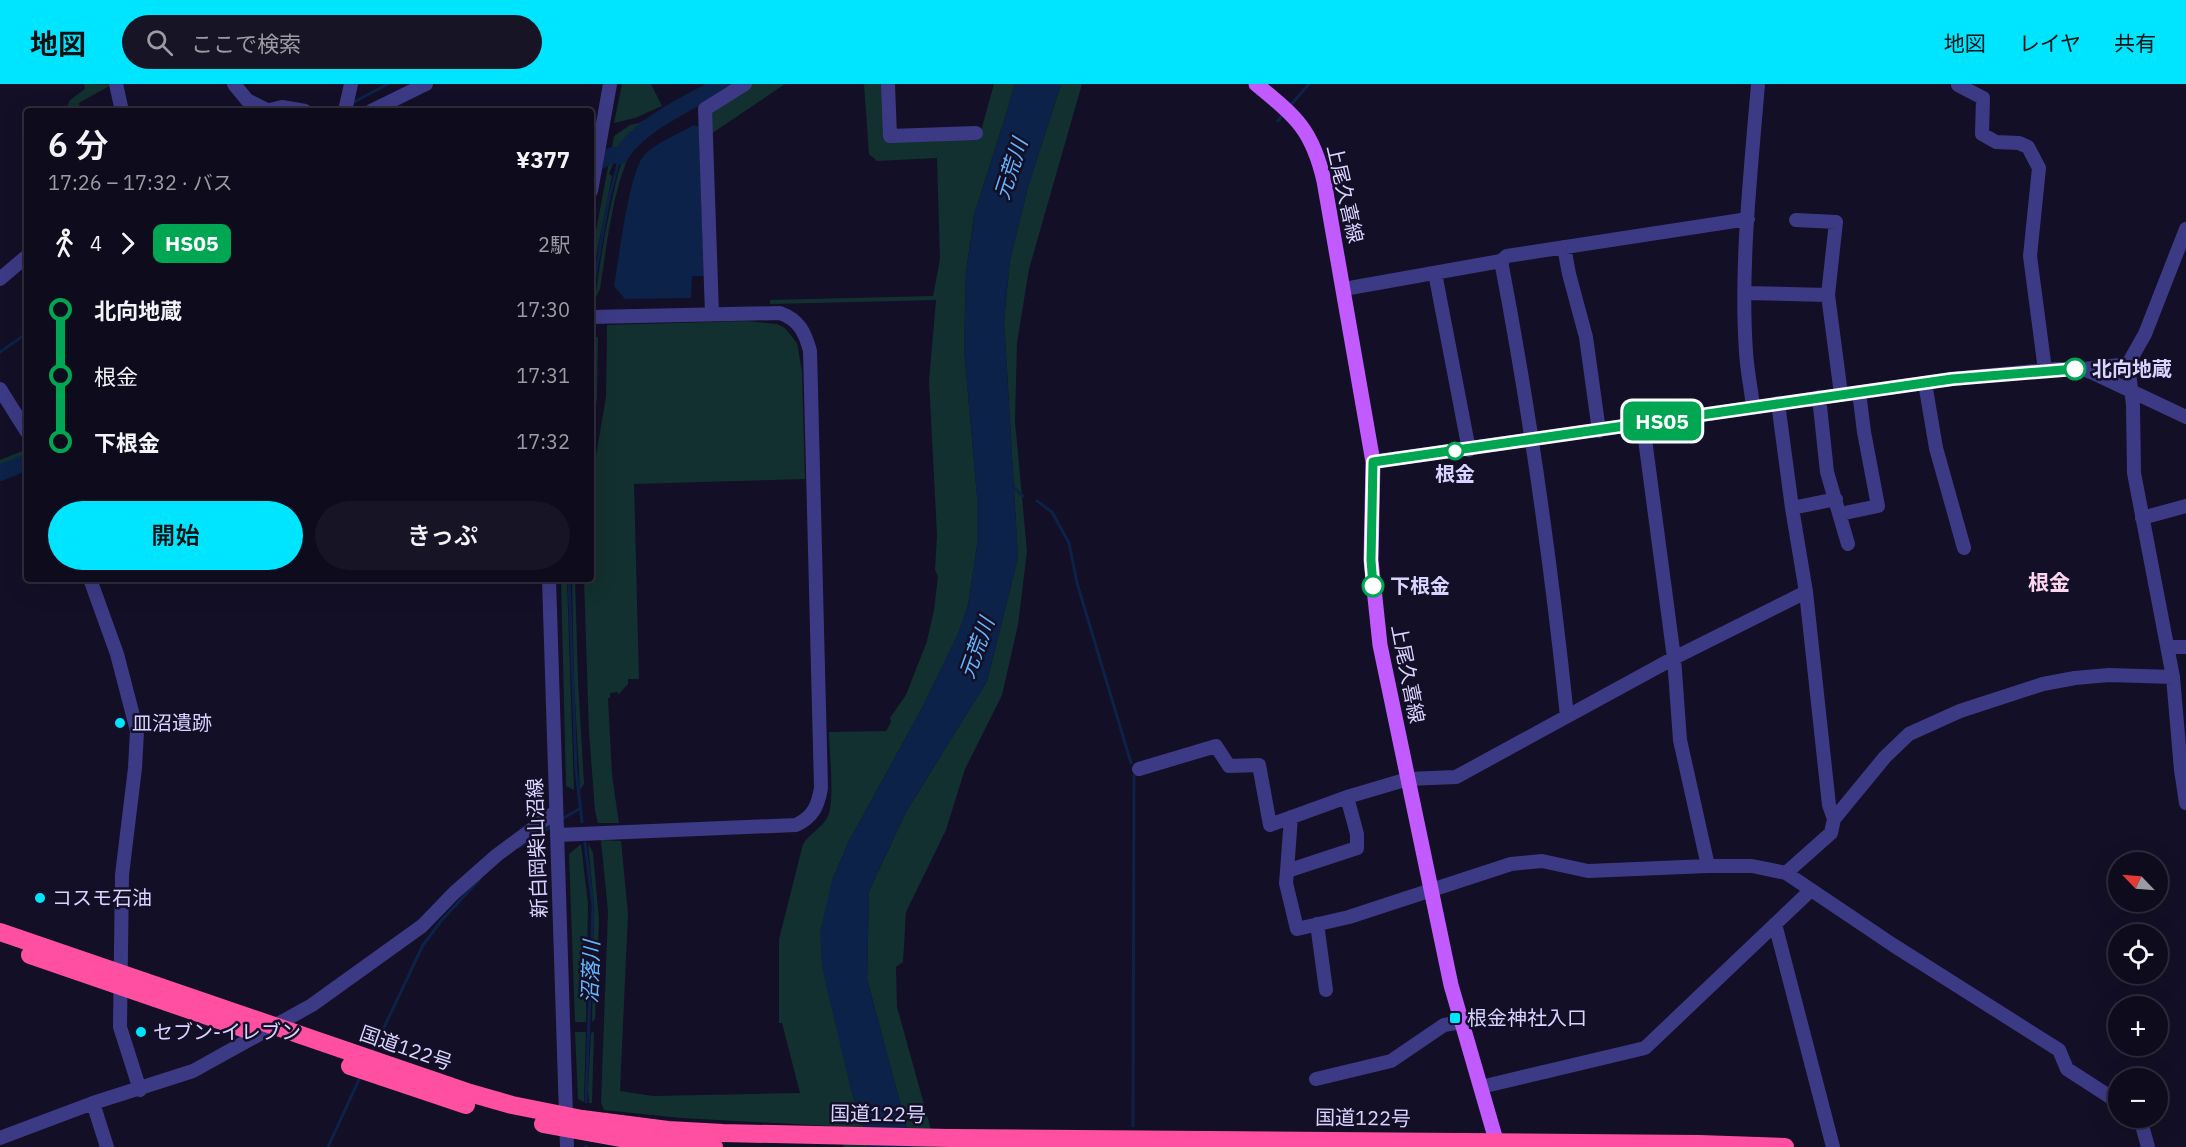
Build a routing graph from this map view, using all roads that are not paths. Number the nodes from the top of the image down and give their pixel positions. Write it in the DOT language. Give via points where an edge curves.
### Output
graph roads {
  1 [pos="116,84"];
  2 [pos="234,84"];
  3 [pos="351,84"];
  4 [pos="426,84"];
  5 [pos="610,84"];
  6 [pos="745,84"];
  7 [pos="888,84"];
  8 [pos="1256,84"];
  9 [pos="1758,84"];
  10 [pos="1958,85"];
  11 [pos="121,108"];
  12 [pos="262,108"];
  13 [pos="346,108"];
  14 [pos="377,108"];
  15 [pos="976,133"];
  16 [pos="594,175"];
  17 [pos="1748,219"];
  18 [pos="1796,220"];
  19 [pos="2185,236"];
  20 [pos="1564,248"];
  21 [pos="24,259"];
  22 [pos="1501,261"];
  23 [pos="1435,273"];
  24 [pos="0,279"];
  25 [pos="1344,289"];
  26 [pos="1745,293"];
  27 [pos="1828,295"];
  28 [pos="712,314"];
  29 [pos="594,317"];
  30 [pos="2128,364"];
  31 [pos="2082,369"];
  32 [pos="2045,370"];
  33 [pos="1925,383"];
  34 [pos="0,389"];
  35 [pos="2132,391"];
  36 [pos="1859,392"];
  37 [pos="1841,394"];
  38 [pos="1819,398"];
  39 [pos="1778,403"];
  40 [pos="1753,407"];
  41 [pos="2186,417"];
  42 [pos="1643,424"];
  43 [pos="24,427"];
  44 [pos="1599,431"];
  45 [pos="1533,440"];
  46 [pos="1469,450"];
  47 [pos="1373,462"];
  48 [pos="1836,498"];
  49 [pos="2186,506"];
  50 [pos="1792,508"];
  51 [pos="1840,514"];
  52 [pos="2142,518"];
  53 [pos="1848,544"];
  54 [pos="1964,548"];
  55 [pos="91,582"];
  56 [pos="549,582"];
  57 [pos="1806,592"];
  58 [pos="2168,647"];
  59 [pos="2186,647"];
  60 [pos="1674,658"];
  61 [pos="2173,677"];
  62 [pos="1567,716"];
  63 [pos="1139,769"];
  64 [pos="1408,779"];
  65 [pos="1347,796"];
  66 [pos="2186,801"];
  67 [pos="555,812"];
  68 [pos="1291,817"];
  69 [pos="1834,819"];
  70 [pos="557,835"];
  71 [pos="1708,866"];
  72 [pos="1287,871"];
  73 [pos="1786,873"];
  74 [pos="1431,891"];
  75 [pos="1810,891"];
  76 [pos="1317,924"];
  77 [pos="1775,924"];
  78 [pos="0,932"];
  79 [pos="0,945"];
  80 [pos="121,980"];
  81 [pos="1326,990"];
  82 [pos="1462,1022"];
  83 [pos="268,1031"];
  84 [pos="1316,1079"];
  85 [pos="1481,1087"];
  86 [pos="140,1090"];
  87 [pos="2108,1096"];
  88 [pos="93,1103"];
  89 [pos="2143,1128"];
  90 [pos="566,1131"];
  91 [pos="0,1138"];
  92 [pos="1125,1142"];
  93 [pos="1334,1144"];
  94 [pos="1498,1145"];
  95 [pos="107,1147"];
  96 [pos="714,1147"];
  97 [pos="1785,1147"];
  98 [pos="1833,1147"];
  99 [pos="2148,1147"];
  1 -- 11 [label="street"];
  2 -- 12 [label="street" via="247,100"];
  3 -- 13 [label="street"];
  4 -- 14 [label="street"];
  5 -- 16 [label="street"];
  6 -- 28 [label="street" via="705,109"];
  7 -- 15 [label="street" via="890,136"];
  8 -- 25 [label="main road, 上尾久喜線" via="1300,122 1314,147"];
  9 -- 17 [label="street"];
  10 -- 32 [label="street" via="1983,98 1982,134 1996,142 2028,147 2039,168 2030,256"];
  17 -- 20 [label="street"];
  17 -- 26 [label="street"];
  18 -- 27 [label="street" via="1836,222"];
  19 -- 30 [label="street" via="2145,334"];
  20 -- 22 [label="street" via="1507,256"];
  20 -- 44 [label="street" via="1586,337"];
  21 -- 24 [label="street"];
  22 -- 23 [label="street"];
  22 -- 45 [label="street"];
  23 -- 25 [label="street"];
  23 -- 46 [label="street"];
  25 -- 47 [label="main road, 上尾久喜線"];
  26 -- 27 [label="street"];
  26 -- 40 [label="street" via="1746,351"];
  27 -- 37 [label="street"];
  28 -- 29 [label="street"];
  28 -- 70 [label="street" via="789,316 800,325 810,351 819,800 809,818 782,827"];
  30 -- 31 [label="street"];
  30 -- 35 [label="street"];
  31 -- 32 [label="street"];
  31 -- 35 [label="street"];
  32 -- 33 [label="street"];
  33 -- 36 [label="street"];
  33 -- 54 [label="street" via="1936,448"];
  34 -- 43 [label="street"];
  35 -- 41 [label="street"];
  35 -- 52 [label="street" via="2134,473"];
  36 -- 37 [label="street"];
  36 -- 51 [label="street" via="1878,506"];
  37 -- 38 [label="street"];
  38 -- 39 [label="street"];
  38 -- 48 [label="street" via="1827,472"];
  39 -- 40 [label="street"];
  39 -- 50 [label="street"];
  40 -- 42 [label="street"];
  42 -- 44 [label="street"];
  42 -- 60 [label="street"];
  44 -- 45 [label="street"];
  45 -- 46 [label="street"];
  45 -- 62 [label="street"];
  46 -- 47 [label="street"];
  47 -- 64 [label="main road, 上尾久喜線" via="1371,560 1376,616"];
  48 -- 50 [label="street"];
  48 -- 51 [label="street"];
  49 -- 52 [label="street"];
  50 -- 57 [label="street"];
  51 -- 53 [label="street"];
  52 -- 58 [label="street"];
  55 -- 80 [label="street" via="117,654 137,731 122,875"];
  56 -- 67 [label="street, 新白岡柴山沼線"];
  57 -- 60 [label="street"];
  57 -- 69 [label="street" via="1829,805"];
  58 -- 59 [label="street"];
  58 -- 61 [label="street"];
  60 -- 62 [label="street"];
  60 -- 71 [label="street" via="1680,740"];
  61 -- 66 [label="street"];
  61 -- 69 [label="street" via="2075,678 1959,711 1909,734"];
  62 -- 64 [label="street" via="1456,777"];
  63 -- 68 [label="street" via="1216,746 1229,766 1259,765 1270,825"];
  64 -- 65 [label="street"];
  64 -- 74 [label="main road, 上尾久喜線"];
  65 -- 68 [label="street"];
  65 -- 72 [label="street" via="1357,848"];
  67 -- 70 [label="street, 新白岡柴山沼線"];
  67 -- 83 [label="street" via="497,855 422,926 312,1005"];
  68 -- 72 [label="street"];
  69 -- 73 [label="street" via="1831,833"];
  70 -- 90 [label="street, 新白岡柴山沼線"];
  71 -- 73 [label="street" via="1752,866"];
  71 -- 74 [label="street" via="1588,871 1542,861 1511,864"];
  72 -- 76 [label="street" via="1286,883 1298,929"];
  73 -- 75 [label="street"];
  74 -- 76 [label="street"];
  74 -- 82 [label="main road, 上尾久喜線"];
  75 -- 77 [label="street"];
  75 -- 87 [label="street" via="2059,1050 2067,1069"];
  76 -- 81 [label="street"];
  77 -- 85 [label="street" via="1645,1048"];
  77 -- 98 [label="street"];
  78 -- 80 [label="highway, 国道122号"];
  79 -- 80 [label="highway, 国道122号"];
  80 -- 83 [label="highway, 国道122号"];
  80 -- 86 [label="street" via="120,1027"];
  82 -- 84 [label="street" via="1444,1025 1391,1061"];
  82 -- 85 [label="main road, 上尾久喜線"];
  83 -- 86 [label="street" via="193,1071"];
  83 -- 90 [label="highway, 国道122号" via="456,1102"];
  85 -- 94 [label="main road, 上尾久喜線"];
  86 -- 88 [label="street"];
  88 -- 91 [label="street"];
  88 -- 95 [label="street"];
  89 -- 99 [label="street"];
  90 -- 92 [label="highway, 国道122号" via="668,1130"];
  90 -- 96 [label="highway, 国道122号"];
  92 -- 93 [label="highway, 国道122号"];
  93 -- 94 [label="highway, 国道122号"];
  94 -- 97 [label="highway, 国道122号"];
}
